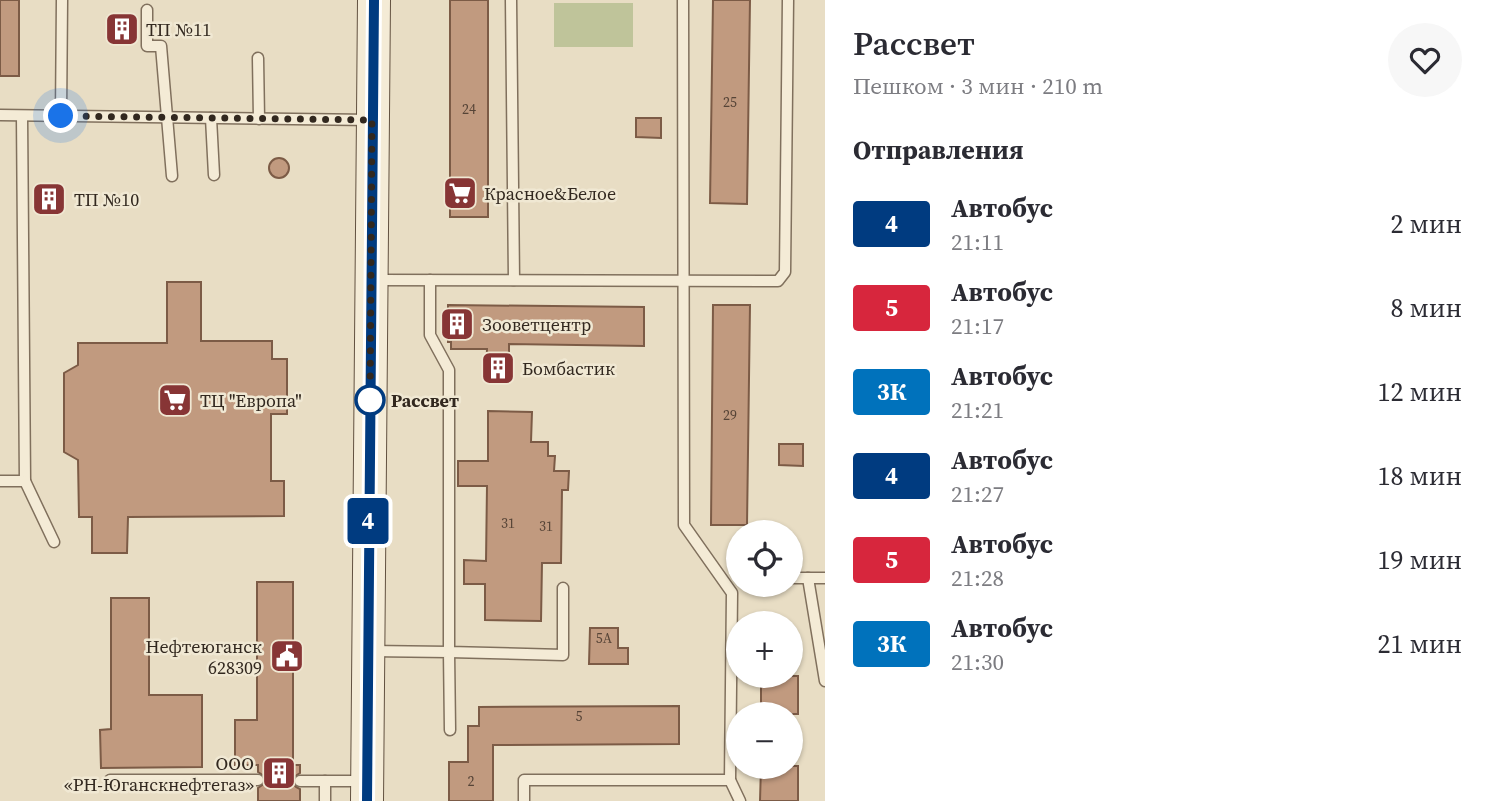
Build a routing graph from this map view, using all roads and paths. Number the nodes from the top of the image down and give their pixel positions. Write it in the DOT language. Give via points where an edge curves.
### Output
graph roads {
  1 [pos="62,0"];
  2 [pos="373,0"];
  3 [pos="511,0"];
  4 [pos="683,0"];
  5 [pos="788,0"];
  6 [pos="147,10"];
  7 [pos="258,58"];
  8 [pos="0,115"];
  9 [pos="22,116"];
  10 [pos="61,116"];
  11 [pos="166,118"];
  12 [pos="211,118"];
  13 [pos="259,118"];
  14 [pos="372,120"];
  15 [pos="214,175"];
  16 [pos="172,176"];
  17 [pos="372,280"];
  18 [pos="430,280"];
  19 [pos="514,280"];
  20 [pos="682,281"];
  21 [pos="0,481"];
  22 [pos="25,481"];
  23 [pos="54,542"];
  24 [pos="803,578"];
  25 [pos="808,578"];
  26 [pos="825,578"];
  27 [pos="726,584"];
  28 [pos="563,588"];
  29 [pos="732,597"];
  30 [pos="368,651"];
  31 [pos="449,652"];
  32 [pos="825,681"];
  33 [pos="450,730"];
  34 [pos="110,780"];
  35 [pos="258,780"];
  36 [pos="326,780"];
  37 [pos="730,780"];
  38 [pos="300,781"];
  39 [pos="367,791"];
  40 [pos="326,801"];
  41 [pos="524,801"];
  42 [pos="740,801"];
  1 -- 10 [label="lane"];
  2 -- 14 [label="main road"];
  3 -- 19 [label="lane"];
  4 -- 20 [label="lane"];
  5 -- 20 [label="lane" via="785,272 778,281"];
  6 -- 11 [label="lane" via="147,46 161,46"];
  7 -- 13 [label="lane"];
  8 -- 9 [label="lane"];
  9 -- 10 [label="lane"];
  9 -- 22 [label="lane"];
  10 -- 11 [label="lane"];
  11 -- 12 [label="lane"];
  11 -- 16 [label="lane"];
  12 -- 13 [label="lane"];
  12 -- 15 [label="lane"];
  13 -- 14 [label="lane"];
  14 -- 17 [label="main road"];
  17 -- 18 [label="lane"];
  17 -- 30 [label="main road"];
  18 -- 19 [label="lane"];
  18 -- 31 [label="lane" via="430,335 449,370"];
  19 -- 20 [label="lane"];
  20 -- 27 [label="lane" via="684,525"];
  21 -- 22 [label="lane"];
  22 -- 23 [label="lane"];
  24 -- 25 [label="lane"];
  25 -- 26 [label="lane"];
  25 -- 32 [label="lane"];
  28 -- 31 [label="lane" via="563,655"];
  29 -- 37 [label="lane"];
  30 -- 31 [label="lane"];
  30 -- 39 [label="main road"];
  31 -- 33 [label="lane"];
  34 -- 35 [label="lane"];
  36 -- 38 [label="lane"];
  36 -- 39 [label="lane"];
  36 -- 40 [label="lane"];
  37 -- 41 [label="lane" via="524,780"];
  37 -- 42 [label="lane"];
}
